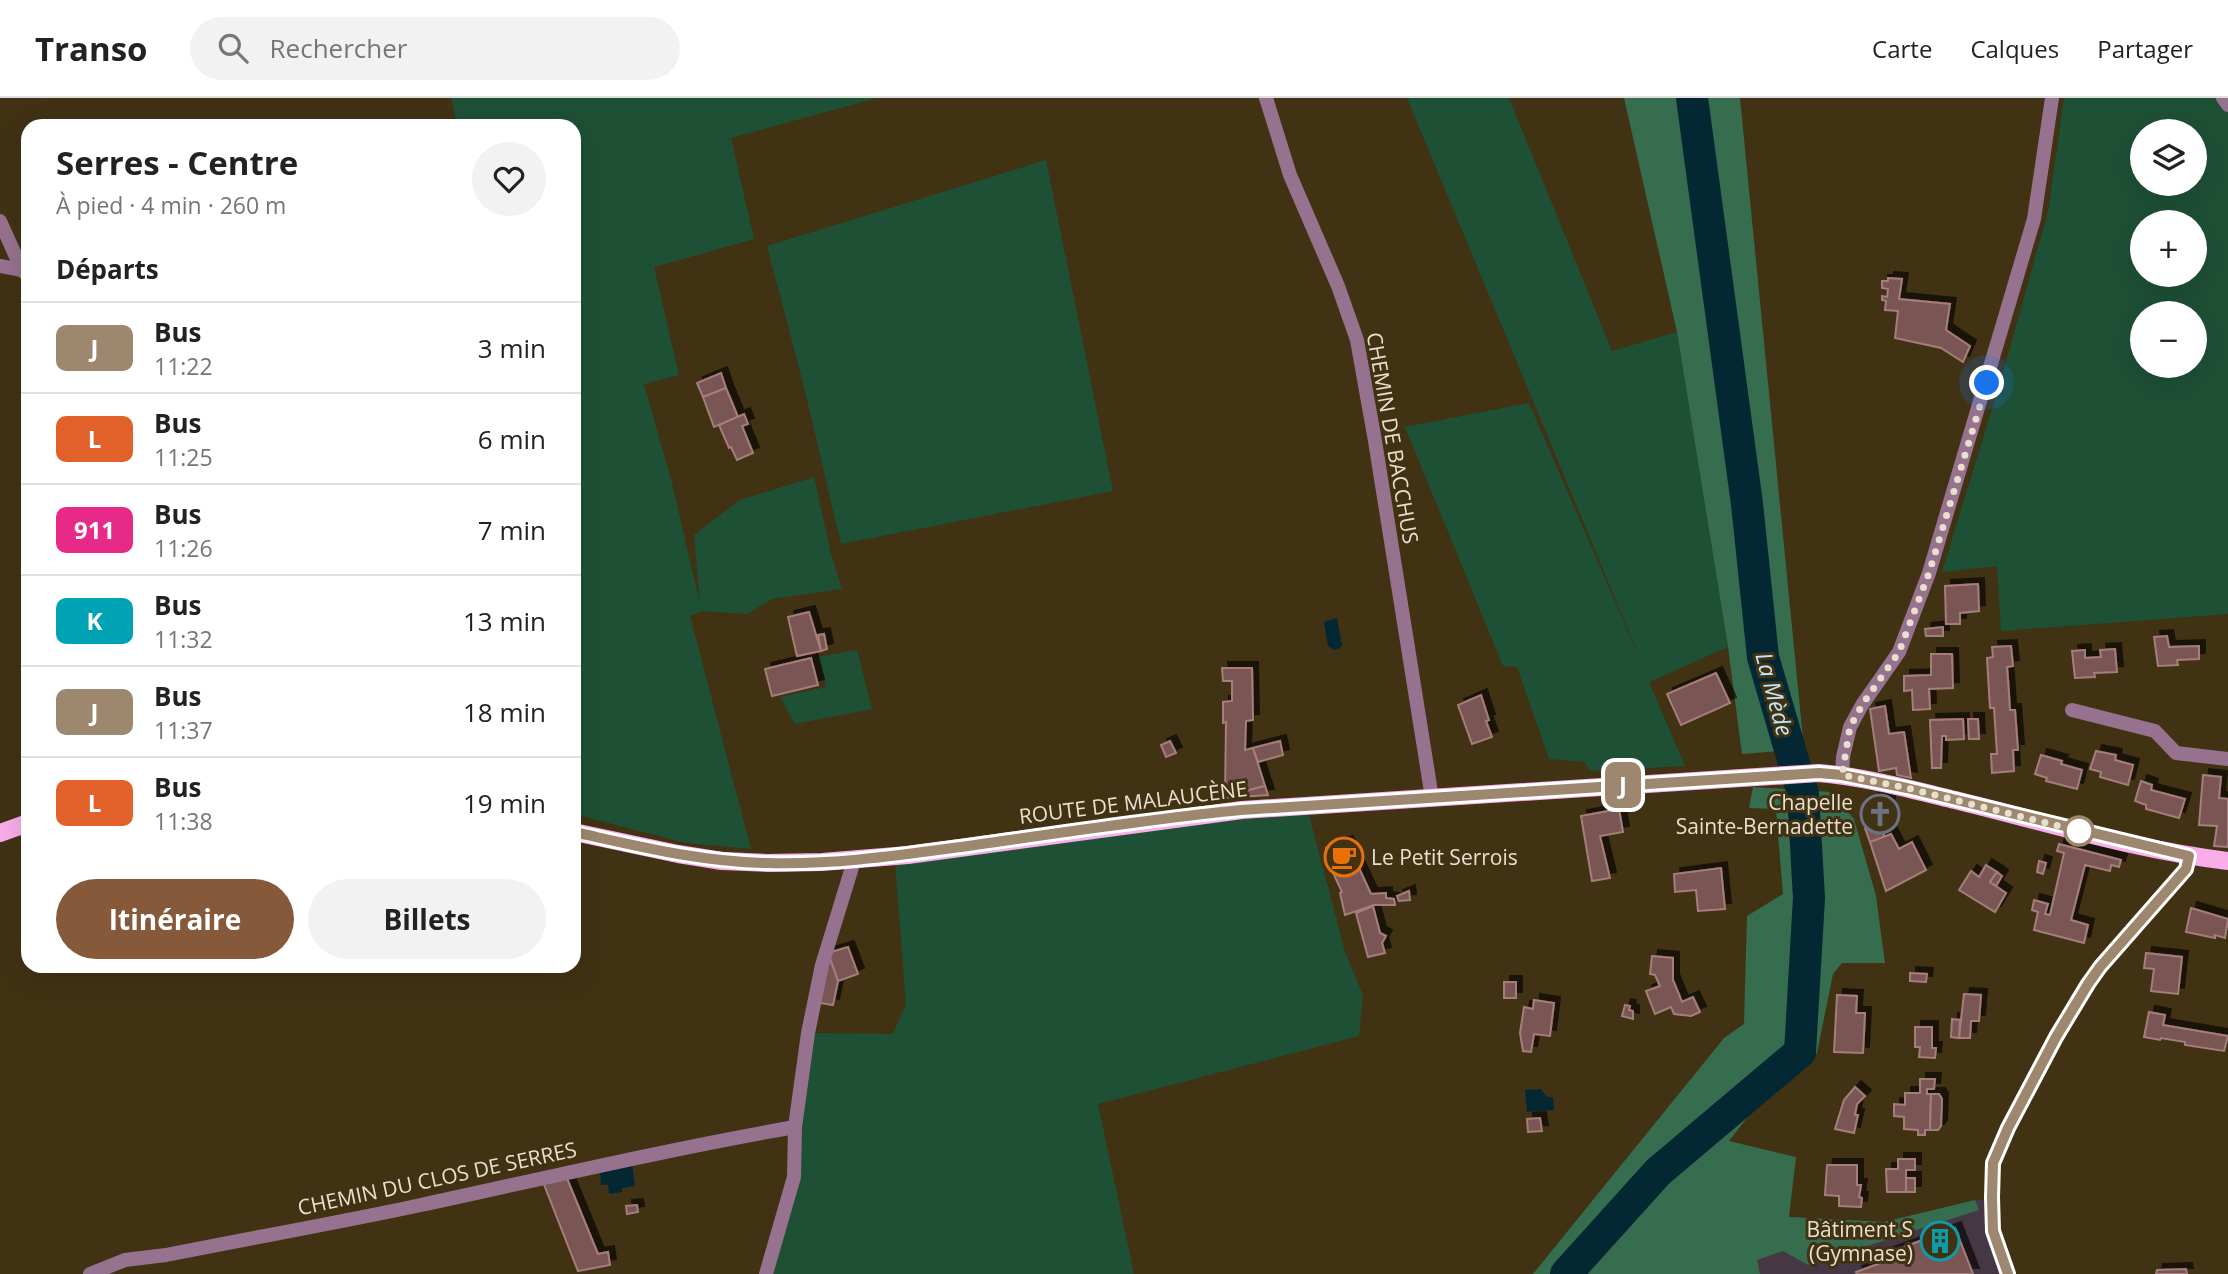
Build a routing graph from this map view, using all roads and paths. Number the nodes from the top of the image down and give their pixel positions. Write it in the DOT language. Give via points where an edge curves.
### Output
graph roads {
  1 [pos="1266,98"];
  2 [pos="2052,98"];
  3 [pos="2223,98"];
  4 [pos="2228,105"];
  5 [pos="0,221"];
  6 [pos="21,265"];
  7 [pos="0,266"];
  8 [pos="21,272"];
  9 [pos="2072,710"];
  10 [pos="2228,759"];
  11 [pos="1842,775"];
  12 [pos="1432,798"];
  13 [pos="21,826"];
  14 [pos="0,833"];
  15 [pos="581,834"];
  16 [pos="2189,856"];
  17 [pos="854,861"];
  18 [pos="2228,861"];
  19 [pos="795,1127"];
  20 [pos="90,1274"];
  21 [pos="766,1274"];
  22 [pos="2008,1274"];
  1 -- 12 [label="street, CHEMIN DE BACCHUS" via="1290,175 1357,340"];
  2 -- 11 [label="street" via="2034,219 1929,573 1899,652 1850,727"];
  3 -- 4 [label="street"];
  5 -- 6 [label="street"];
  7 -- 8 [label="street"];
  9 -- 10 [label="street" via="2155,731 2176,753"];
  11 -- 12 [label="main road, ROUTE DE MALAUCÈNE" via="1784,774"];
  11 -- 16 [label="main road, ROUTE DE MALAUCÈNE"];
  12 -- 17 [label="main road, ROUTE DE MALAUCÈNE" via="1183,816"];
  13 -- 14 [label="main road"];
  15 -- 17 [label="main road, ROUTE DE MALAUCÈNE" via="722,861"];
  16 -- 18 [label="main road, ROUTE DE MALAUCÈNE"];
  16 -- 22 [label="street" via="2186,869 2077,1000 2008,1128 1993,1163 1992,1197 1993,1231"];
  17 -- 19 [label="street" via="822,965"];
  19 -- 20 [label="street, CHEMIN DU CLOS DE SERRES" via="390,1211 125,1260"];
  19 -- 21 [label="street" via="794,1177"];
}
